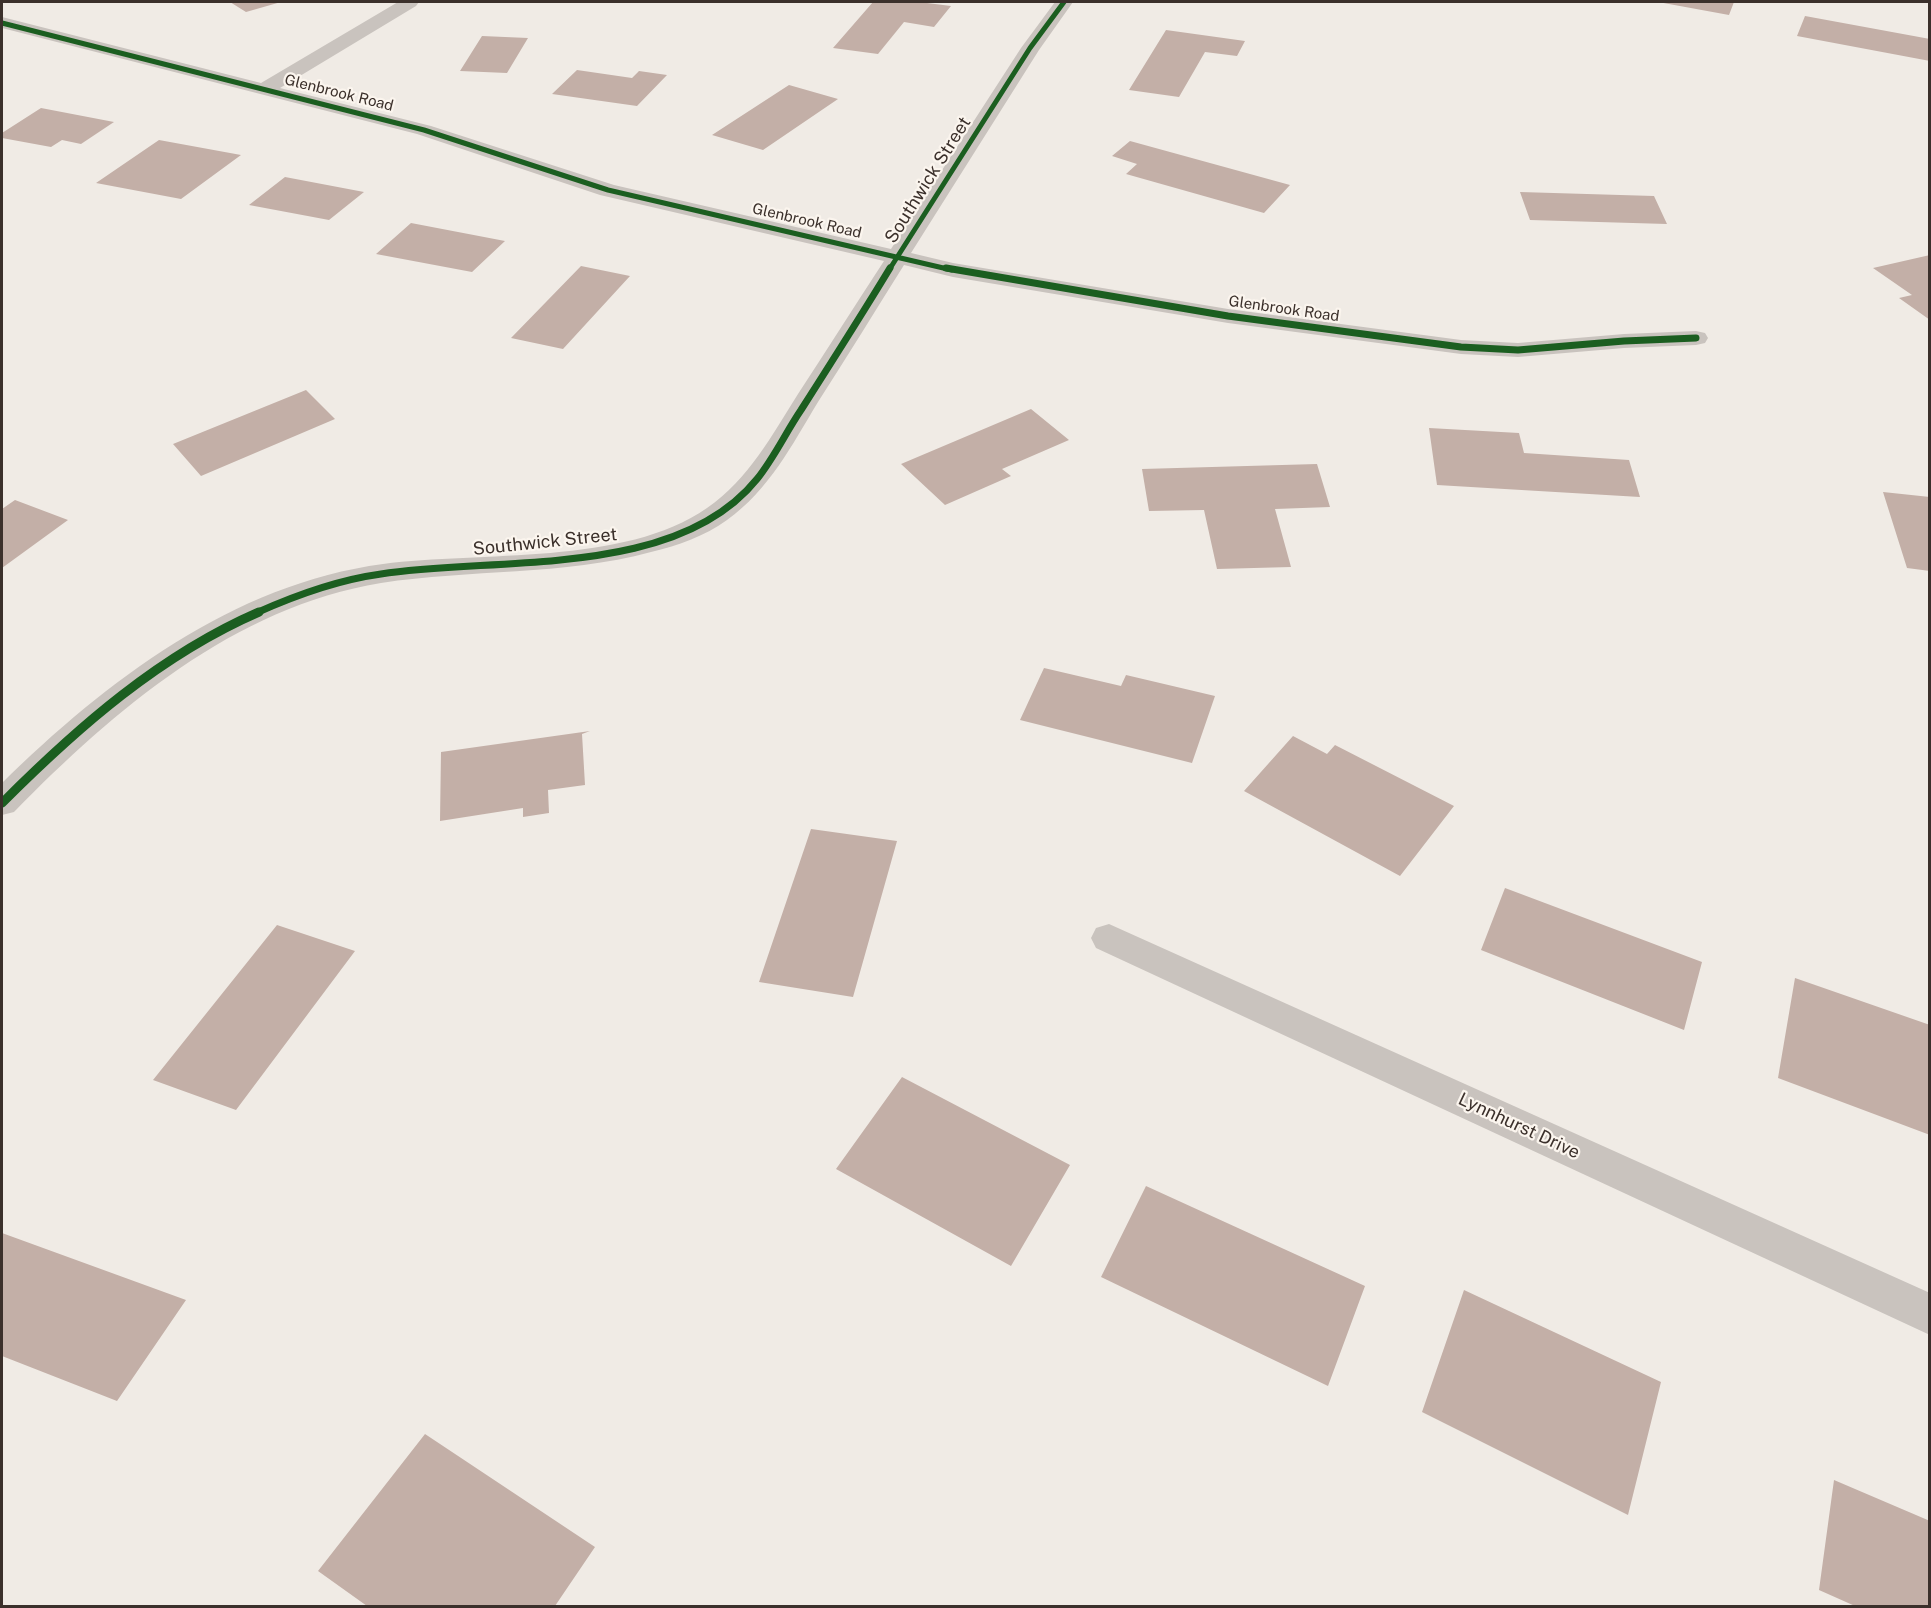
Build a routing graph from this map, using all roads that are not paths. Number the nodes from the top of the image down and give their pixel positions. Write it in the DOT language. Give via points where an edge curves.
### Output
graph roads {
  1 [pos="410,2"];
  2 [pos="1064,2"];
  3 [pos="2,23"];
  4 [pos="264,89"];
  5 [pos="899,257"];
  6 [pos="1696,338"];
  7 [pos="2,803"];
  8 [pos="1109,938"];
  9 [pos="1929,1315"];
  1 -- 4 [label="street"];
  2 -- 5 [label="street, Southwick Street" via="1030,48"];
  3 -- 4 [label="street, Glenbrook Road"];
  4 -- 5 [label="street, Glenbrook Road" via="424,130 608,190"];
  5 -- 6 [label="street, Glenbrook Road" via="953,270 1228,316 1461,347 1518,350"];
  5 -- 7 [label="street, Southwick Street" via="757,479 706,521 655,543 592,557 395,571 335,583 281,600 217,630 142,678 84,724"];
  8 -- 9 [label="street, Lynnhurst Drive"];
}
